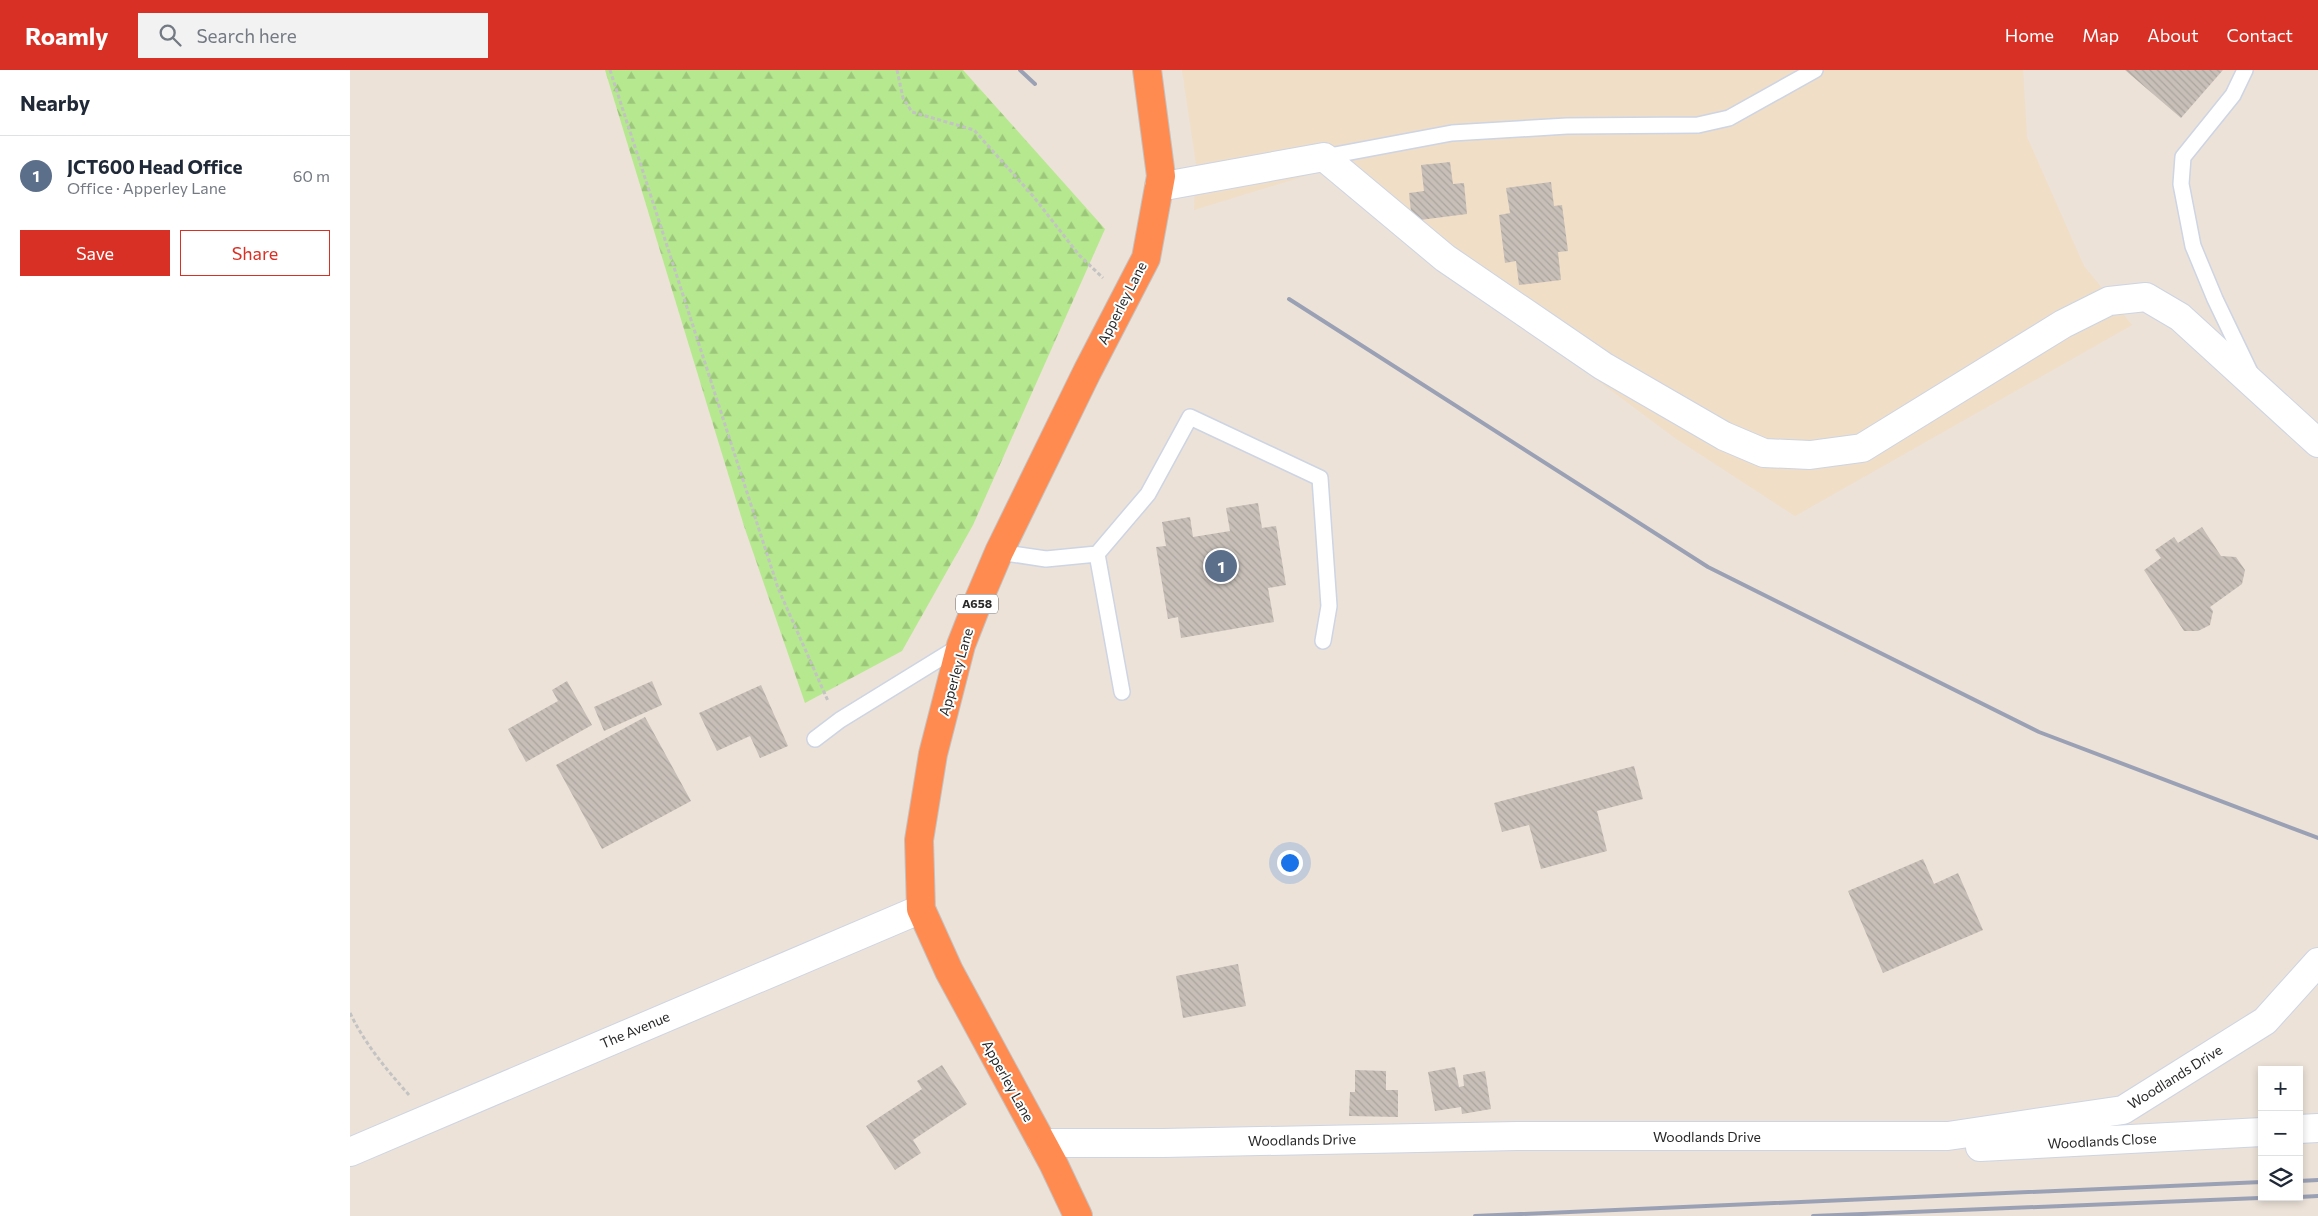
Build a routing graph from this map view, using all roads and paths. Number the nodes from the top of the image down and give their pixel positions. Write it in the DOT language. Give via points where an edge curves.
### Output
graph roads {
  1 [pos="610,70"];
  2 [pos="897,70"];
  3 [pos="1147,70"];
  4 [pos="1814,70"];
  5 [pos="2245,70"];
  6 [pos="1324,157"];
  7 [pos="1159,187"];
  8 [pos="1125,299"];
  9 [pos="2256,385"];
  10 [pos="2318,443"];
  11 [pos="999,552"];
  12 [pos="1097,554"];
  13 [pos="1323,641"];
  14 [pos="961,646"];
  15 [pos="1122,692"];
  16 [pos="840,720"];
  17 [pos="815,739"];
  18 [pos="921,909"];
  19 [pos="2318,962"];
  20 [pos="350,1013"];
  21 [pos="429,1118"];
  22 [pos="2318,1128"];
  23 [pos="2303,1129"];
  24 [pos="2258,1132"];
  25 [pos="1948,1136"];
  26 [pos="350,1152"];
  27 [pos="1047,1153"];
  28 [pos="1078,1216"];
  1 -- 16 [label="path" via="778,588 828,702"];
  2 -- 8 [label="path" via="903,98 912,112 974,130 1033,196 1079,255"];
  3 -- 7 [label="highway, Apperley Lane / A658" via="1161,176"];
  4 -- 6 [label="lane" via="1729,118 1698,125 1567,126 1452,133"];
  5 -- 9 [label="lane" via="2233,95 2183,157 2181,184 2194,246"];
  6 -- 7 [label="street"];
  6 -- 9 [label="street" via="1446,258 1603,366 1724,436 1764,453 1810,454 1862,448 2063,324 2109,301 2146,297 2180,317"];
  7 -- 8 [label="highway, Apperley Lane / A658" via="1146,258"];
  8 -- 11 [label="highway, Apperley Lane / A658"];
  9 -- 10 [label="street"];
  11 -- 12 [label="lane" via="1046,559"];
  11 -- 14 [label="highway, Apperley Lane / A658"];
  12 -- 13 [label="lane" via="1148,494 1190,417 1320,478 1329,606"];
  12 -- 15 [label="lane"];
  14 -- 16 [label="lane"];
  14 -- 18 [label="highway, Apperley Lane / A658" via="933,754 919,840"];
  16 -- 17 [label="lane"];
  18 -- 21 [label="street, The Avenue"];
  18 -- 27 [label="highway, Apperley Lane / A658" via="949,971"];
  19 -- 25 [label="street, Woodlands Drive" via="2265,1021 2123,1110"];
  20 -- 21 [label="path" via="362,1037 385,1068"];
  21 -- 26 [label="street, The Avenue"];
  22 -- 23 [label="street"];
  24 -- 25 [label="street, Woodlands Close" via="1956,1148"];
  25 -- 27 [label="street, Woodlands Drive" via="1517,1136 1173,1142"];
  27 -- 28 [label="highway, Apperley Lane / A658"];
}
